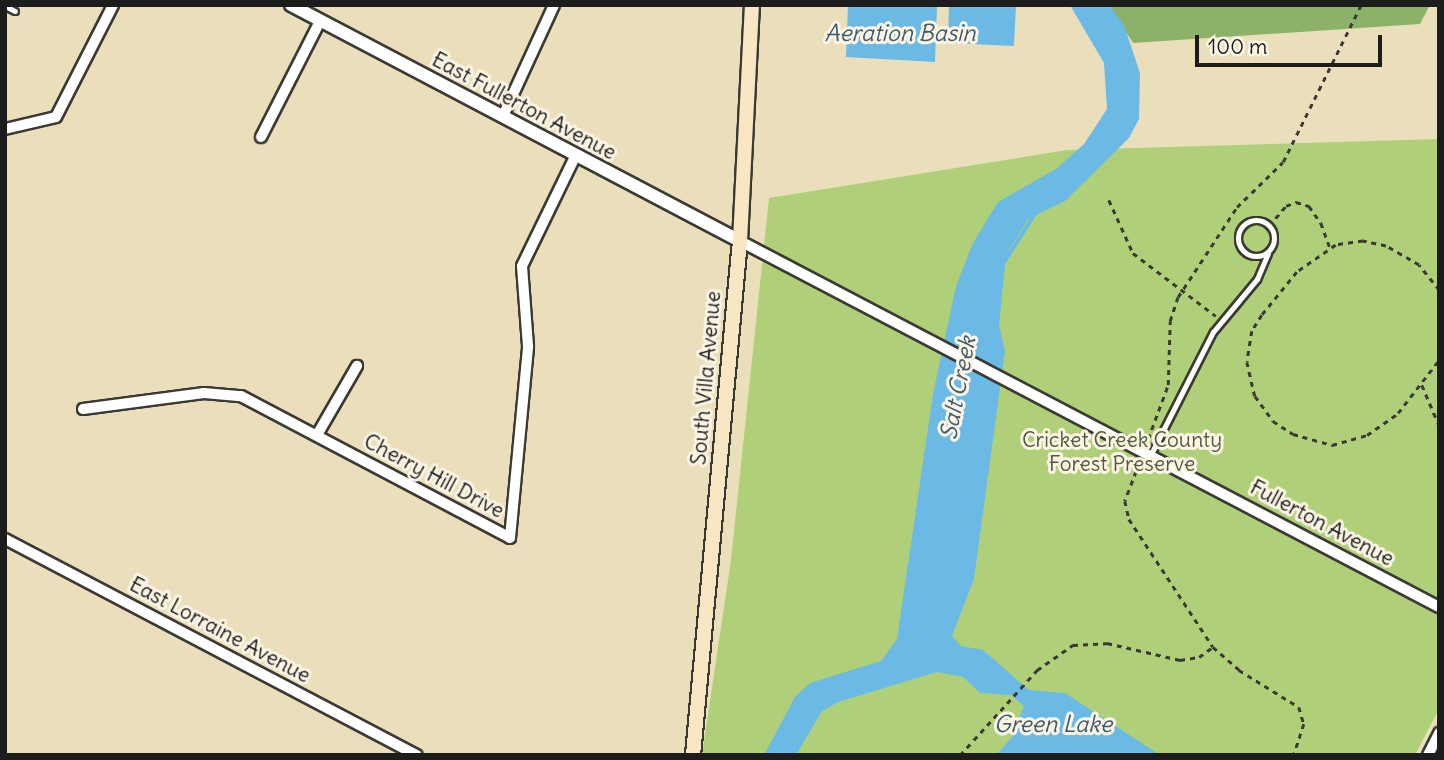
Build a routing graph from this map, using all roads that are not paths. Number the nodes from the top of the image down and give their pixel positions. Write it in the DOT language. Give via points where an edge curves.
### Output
graph roads {
  1 [pos="113,5"];
  2 [pos="291,5"];
  3 [pos="554,5"];
  4 [pos="752,5"];
  5 [pos="5,6"];
  6 [pos="15,12"];
  7 [pos="320,21"];
  8 [pos="503,116"];
  9 [pos="5,129"];
  10 [pos="261,137"];
  11 [pos="576,155"];
  12 [pos="740,241"];
  13 [pos="1268,253"];
  14 [pos="357,366"];
  15 [pos="83,409"];
  16 [pos="317,435"];
  17 [pos="1147,452"];
  18 [pos="5,539"];
  19 [pos="1439,607"];
  20 [pos="1438,735"];
  21 [pos="417,755"];
  22 [pos="693,755"];
  23 [pos="1427,755"];
  1 -- 9 [label="street" via="56,117"];
  2 -- 7 [label="street, East Fullerton Avenue"];
  3 -- 8 [label="street"];
  4 -- 12 [label="main road, South Villa Avenue"];
  5 -- 6 [label="lane"];
  7 -- 8 [label="street, East Fullerton Avenue"];
  7 -- 10 [label="street"];
  8 -- 11 [label="street, East Fullerton Avenue"];
  11 -- 12 [label="street, East Fullerton Avenue"];
  11 -- 16 [label="street, Cherry Hill Drive" via="522,267 528,346 510,538"];
  12 -- 17 [label="street, Fullerton Avenue"];
  12 -- 22 [label="main road, South Villa Avenue"];
  13 -- 13 [label="lane" via="1250,256 1240,249 1237,237 1241,226 1252,220 1269,226 1274,236"];
  13 -- 17 [label="lane" via="1257,279 1222,320 1189,374"];
  14 -- 16 [label="street"];
  15 -- 16 [label="street, Cherry Hill Drive" via="204,393 241,396"];
  17 -- 19 [label="street, Fullerton Avenue"];
  18 -- 21 [label="street, East Lorraine Avenue"];
  20 -- 23 [label="street"];
}
